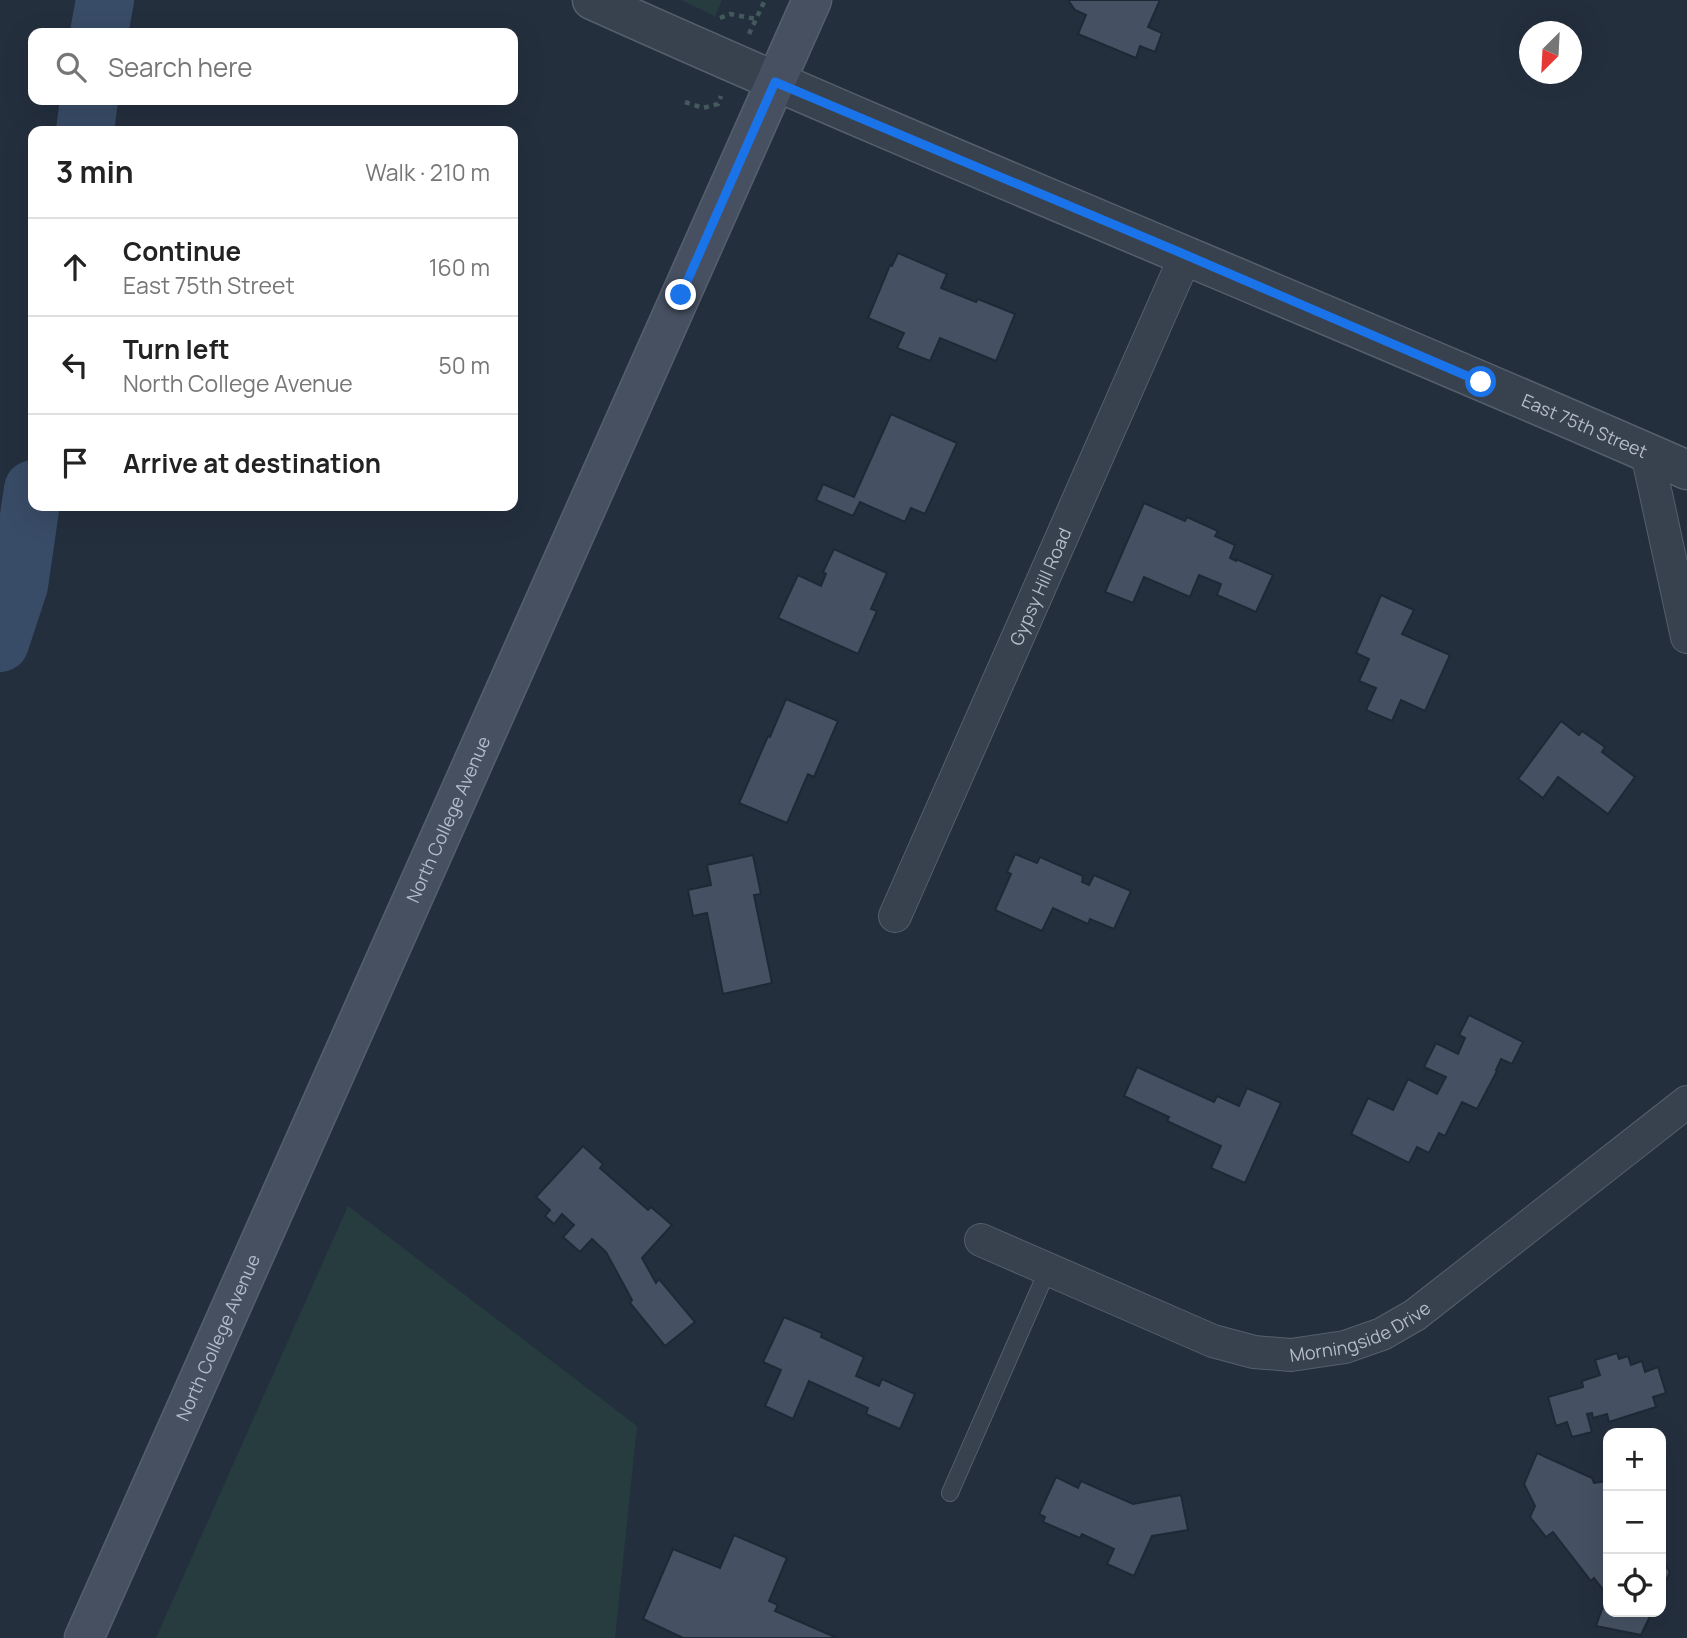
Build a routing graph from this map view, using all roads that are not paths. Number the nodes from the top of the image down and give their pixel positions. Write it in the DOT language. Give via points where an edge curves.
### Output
graph roads {
  1 [pos="592,0"];
  2 [pos="812,0"];
  3 [pos="775,82"];
  4 [pos="1186,255"];
  5 [pos="1647,453"];
  6 [pos="1687,470"];
  7 [pos="1687,637"];
  8 [pos="895,916"];
  9 [pos="1687,1102"];
  10 [pos="981,1240"];
  11 [pos="1048,1269"];
  12 [pos="950,1493"];
  13 [pos="84,1638"];
  1 -- 3 [label="street, East 75th Street"];
  2 -- 3 [label="main road, North College Avenue"];
  3 -- 4 [label="street, East 75th Street"];
  3 -- 13 [label="main road, North College Avenue"];
  4 -- 5 [label="street, East 75th Street"];
  4 -- 8 [label="street, Gypsy Hill Road"];
  5 -- 6 [label="street, East 75th Street"];
  5 -- 7 [label="street"];
  9 -- 11 [label="street, Morningside Drive" via="1415,1315 1357,1344 1291,1356 1254,1352 1213,1341"];
  10 -- 11 [label="street, Morningside Drive"];
  11 -- 12 [label="lane"];
}
